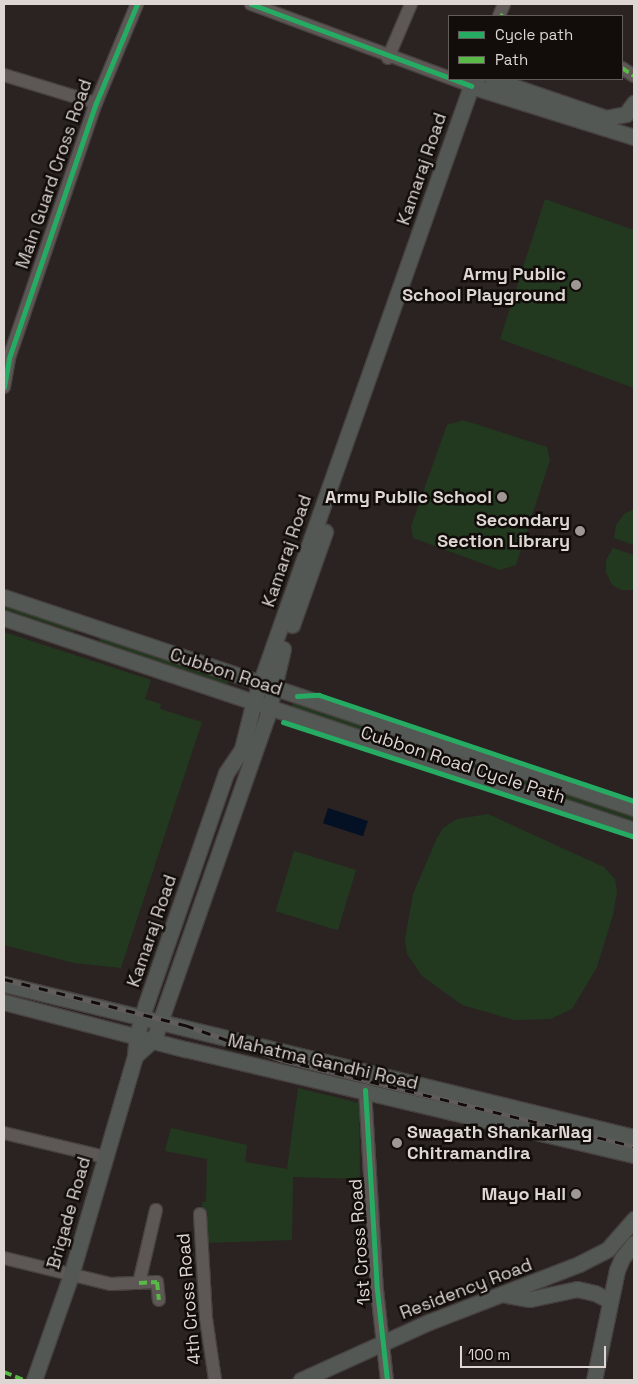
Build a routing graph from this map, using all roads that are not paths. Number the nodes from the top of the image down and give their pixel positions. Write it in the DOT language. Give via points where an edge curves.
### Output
graph roads {
  1 [pos="137,4"];
  2 [pos="251,4"];
  3 [pos="411,4"];
  4 [pos="388,58"];
  5 [pos="623,69"];
  6 [pos="4,75"];
  7 [pos="448,75"];
  8 [pos="634,76"];
  9 [pos="495,80"];
  10 [pos="476,83"];
  11 [pos="96,103"];
  12 [pos="630,109"];
  13 [pos="634,137"];
  14 [pos="5,360"];
  15 [pos="4,387"];
  16 [pos="4,597"];
  17 [pos="4,618"];
  18 [pos="90,626"];
  19 [pos="83,644"];
  20 [pos="267,684"];
  21 [pos="254,701"];
  22 [pos="270,706"];
  23 [pos="634,808"];
  24 [pos="634,830"];
  25 [pos="186,889"];
  26 [pos="204,895"];
  27 [pos="4,984"];
  28 [pos="4,1002"];
  29 [pos="142,1019"];
  30 [pos="160,1024"];
  31 [pos="137,1035"];
  32 [pos="154,1039"];
  33 [pos="136,1056"];
  34 [pos="365,1096"];
  35 [pos="4,1133"];
  36 [pos="634,1137"];
  37 [pos="634,1155"];
  38 [pos="105,1157"];
  39 [pos="156,1210"];
  40 [pos="200,1214"];
  41 [pos="634,1219"];
  42 [pos="634,1243"];
  43 [pos="4,1258"];
  44 [pos="71,1275"];
  45 [pos="139,1283"];
  46 [pos="505,1295"];
  47 [pos="159,1300"];
  48 [pos="610,1300"];
  49 [pos="382,1343"];
  50 [pos="310,1378"];
  51 [pos="34,1380"];
  52 [pos="215,1380"];
  53 [pos="387,1380"];
  54 [pos="594,1380"];
  1 -- 11 [label="street, Main Guard Cross Road"];
  2 -- 4 [label="street"];
  3 -- 4 [label="street"];
  4 -- 7 [label="street"];
  5 -- 8 [label="street"];
  6 -- 11 [label="street"];
  9 -- 12 [label="main road" via="606,118"];
  10 -- 13 [label="main road"];
  10 -- 20 [label="main road, Kamaraj Road" via="319,534 277,667"];
  11 -- 14 [label="street, Main Guard Cross Road"];
  12 -- 13 [label="main road" via="625,126"];
  14 -- 15 [label="street, Main Guard Cross Road"];
  16 -- 18 [label="main road, Cubbon Road"];
  17 -- 19 [label="main road, Cubbon Road"];
  18 -- 19 [label="main road"];
  18 -- 20 [label="main road, Cubbon Road"];
  19 -- 21 [label="main road, Cubbon Road"];
  20 -- 21 [label="main road, Kamaraj Road"];
  20 -- 22 [label="main road, Kamaraj Road"];
  20 -- 23 [label="main road, Cubbon Road"];
  21 -- 22 [label="main road, Cubbon Road"];
  21 -- 25 [label="main road, Kamaraj Road" via="242,749 226,774"];
  22 -- 24 [label="main road, Cubbon Road"];
  22 -- 26 [label="main road, Kamaraj Road"];
  25 -- 26 [label="main road"];
  25 -- 29 [label="main road, Kamaraj Road"];
  26 -- 30 [label="main road, Kamaraj Road"];
  27 -- 29 [label="main road, Mahatma Gandhi Road"];
  28 -- 31 [label="main road, Mahatma Gandhi Road"];
  29 -- 30 [label="main road, Mahatma Gandhi Road"];
  29 -- 31 [label="main road, Kamaraj Road"];
  30 -- 32 [label="main road, Brigade Road"];
  30 -- 36 [label="main road, Mahatma Gandhi Road"];
  31 -- 32 [label="main road, Mahatma Gandhi Road"];
  31 -- 33 [label="main road, Brigade Road"];
  32 -- 33 [label="main road, Brigade Road"];
  32 -- 34 [label="main road, Mahatma Gandhi Road"];
  33 -- 38 [label="main road, Brigade Road"];
  34 -- 37 [label="main road, Mahatma Gandhi Road"];
  34 -- 49 [label="street, 1st Cross Road"];
  35 -- 38 [label="street"];
  38 -- 44 [label="main road, Brigade Road"];
  39 -- 45 [label="street"];
  40 -- 52 [label="street, 4th Cross Road" via="206,1318"];
  41 -- 46 [label="main road, Residency Road" via="608,1249"];
  42 -- 48 [label="main road" via="622,1258"];
  43 -- 44 [label="street"];
  44 -- 45 [label="street" via="111,1284"];
  44 -- 51 [label="main road, Brigade Road"];
  45 -- 47 [label="street" via="158,1282"];
  46 -- 48 [label="main road" via="530,1299 577,1289"];
  46 -- 49 [label="main road, Residency Road" via="446,1315"];
  48 -- 54 [label="main road"];
  49 -- 50 [label="main road, Residency Road"];
  49 -- 53 [label="street, 1st Cross Road"];
}
